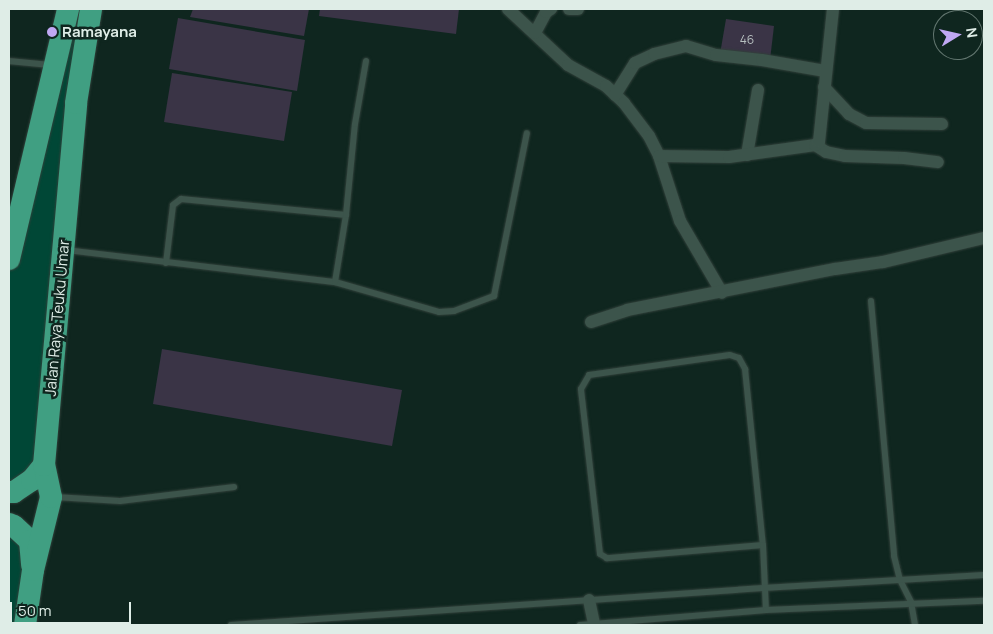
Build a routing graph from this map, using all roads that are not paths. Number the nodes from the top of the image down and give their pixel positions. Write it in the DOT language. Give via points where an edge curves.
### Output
graph roads {
  1 [pos="68,9"];
  2 [pos="91,9"];
  3 [pos="508,9"];
  4 [pos="551,9"];
  5 [pos="569,9"];
  6 [pos="578,9"];
  7 [pos="833,9"];
  8 [pos="535,33"];
  9 [pos="9,61"];
  10 [pos="366,61"];
  11 [pos="56,66"];
  12 [pos="826,71"];
  13 [pos="824,87"];
  14 [pos="758,90"];
  15 [pos="615,95"];
  16 [pos="942,124"];
  17 [pos="527,133"];
  18 [pos="815,144"];
  19 [pos="747,155"];
  20 [pos="659,156"];
  21 [pos="938,162"];
  22 [pos="346,215"];
  23 [pos="984,238"];
  24 [pos="63,250"];
  25 [pos="9,259"];
  26 [pos="166,262"];
  27 [pos="335,282"];
  28 [pos="722,293"];
  29 [pos="871,300"];
  30 [pos="591,322"];
  31 [pos="44,465"];
  32 [pos="234,487"];
  33 [pos="9,492"];
  34 [pos="52,497"];
  35 [pos="9,524"];
  36 [pos="763,546"];
  37 [pos="32,570"];
  38 [pos="984,575"];
  39 [pos="900,580"];
  40 [pos="763,588"];
  41 [pos="589,600"];
  42 [pos="984,601"];
  43 [pos="912,602"];
  44 [pos="766,610"];
  45 [pos="594,624"];
  46 [pos="25,625"];
  47 [pos="230,625"];
  48 [pos="580,625"];
  49 [pos="915,625"];
  1 -- 11 [label="highway"];
  2 -- 24 [label="highway, Jalan Raya Teuku Umar" via="76,103"];
  3 -- 8 [label="street"];
  4 -- 8 [label="street"];
  5 -- 6 [label="street"];
  7 -- 12 [label="street"];
  8 -- 15 [label="street" via="568,65 606,86"];
  9 -- 11 [label="lane"];
  10 -- 22 [label="lane"];
  11 -- 25 [label="highway"];
  12 -- 13 [label="street"];
  12 -- 15 [label="street" via="716,55 686,46 654,54 635,63"];
  13 -- 16 [label="street" via="849,114 866,123"];
  13 -- 18 [label="street" via="821,138"];
  14 -- 19 [label="street"];
  15 -- 20 [label="street" via="649,136"];
  17 -- 27 [label="lane" via="494,296 454,311 440,312"];
  18 -- 19 [label="street"];
  18 -- 21 [label="street" via="826,152 845,156"];
  19 -- 20 [label="street"];
  20 -- 28 [label="street" via="680,221"];
  22 -- 26 [label="lane" via="181,199 173,205"];
  22 -- 27 [label="lane"];
  23 -- 28 [label="street" via="882,262"];
  24 -- 26 [label="lane"];
  24 -- 31 [label="highway, Jalan Raya Teuku Umar"];
  26 -- 27 [label="lane"];
  28 -- 30 [label="street" via="627,310"];
  29 -- 39 [label="lane" via="894,556"];
  31 -- 33 [label="highway" via="32,480"];
  31 -- 34 [label="highway, Jalan Raya Teuku Umar"];
  32 -- 34 [label="lane" via="120,501"];
  34 -- 37 [label="highway, Jalan Raya Teuku Umar"];
  35 -- 37 [label="highway" via="30,541"];
  36 -- 36 [label="lane" via="607,558 600,554 581,389 589,375 730,355 739,358 745,369"];
  36 -- 40 [label="lane"];
  37 -- 46 [label="highway, Jalan Raya Teuku Umar"];
  38 -- 39 [label="lane"];
  39 -- 40 [label="lane"];
  39 -- 43 [label="lane"];
  40 -- 41 [label="lane"];
  40 -- 44 [label="lane"];
  41 -- 45 [label="street"];
  41 -- 47 [label="lane"];
  42 -- 43 [label="lane"];
  43 -- 44 [label="lane"];
  43 -- 49 [label="lane"];
  44 -- 45 [label="lane"];
  45 -- 48 [label="lane"];
}
